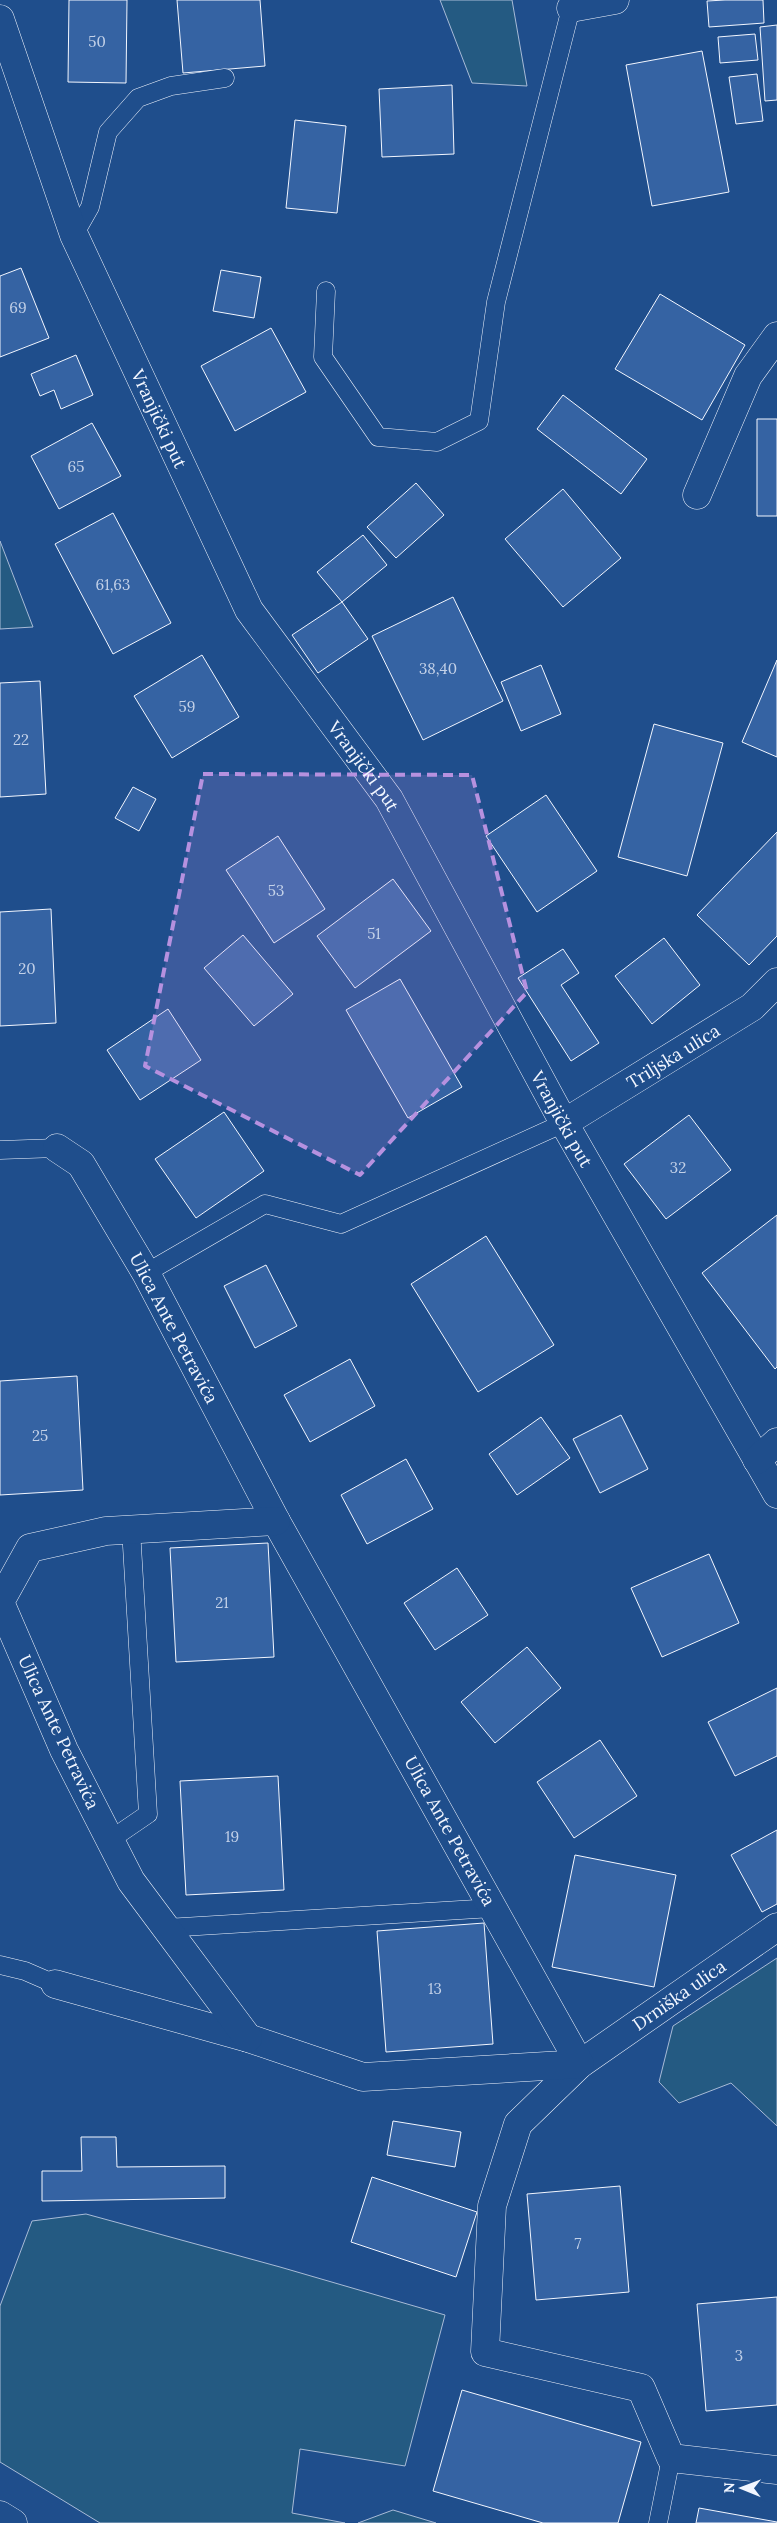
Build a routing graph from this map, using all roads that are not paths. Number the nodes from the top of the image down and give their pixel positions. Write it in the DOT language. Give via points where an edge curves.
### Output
graph roads {
  1 [pos="615,0"];
  2 [pos="570,4"];
  3 [pos="0,19"];
  4 [pos="225,78"];
  5 [pos="74,235"];
  6 [pos="326,291"];
  7 [pos="777,336"];
  8 [pos="697,496"];
  9 [pos="777,982"];
  10 [pos="564,1123"];
  11 [pos="57,1148"];
  12 [pos="0,1150"];
  13 [pos="146,1273"];
  14 [pos="777,1442"];
  15 [pos="757,1460"];
  16 [pos="777,1494"];
  17 [pos="276,1521"];
  18 [pos="131,1530"];
  19 [pos="110,1840"];
  20 [pos="493,1908"];
  21 [pos="777,1926"];
  22 [pos="166,1928"];
  23 [pos="0,1965"];
  24 [pos="55,1984"];
  25 [pos="248,2038"];
  26 [pos="580,2064"];
  27 [pos="672,2458"];
  28 [pos="777,2470"];
  29 [pos="0,2515"];
  30 [pos="13,2523"];
  31 [pos="658,2523"];
  1 -- 2 [label="street"];
  2 -- 6 [label="lane" via="496,302 479,421 437,442 378,437 323,357"];
  3 -- 5 [label="street, Vranjički put"];
  4 -- 5 [label="lane" via="171,86 138,98 108,132 90,207"];
  5 -- 10 [label="street, Vranjički put" via="249,610 389,799"];
  7 -- 8 [label="street" via="748,376"];
  9 -- 10 [label="street, Triljska ulica" via="752,1007"];
  10 -- 13 [label="lane" via="341,1224 265,1204"];
  10 -- 15 [label="street, Vranjički put"];
  11 -- 12 [label="lane"];
  11 -- 13 [label="street, Ulica Ante Petravića" via="81,1164"];
  13 -- 17 [label="street, Ulica Ante Petravića"];
  14 -- 15 [label="street"];
  15 -- 16 [label="street, Vranjički put"];
  17 -- 18 [label="street, Ulica Ante Petravića"];
  17 -- 20 [label="street, Ulica Ante Petravića"];
  18 -- 19 [label="lane" via="148,1814"];
  18 -- 19 [label="street, Ulica Ante Petravića" via="106,1531 30,1548 0,1602 64,1750"];
  19 -- 22 [label="street, Ulica Ante Petravića" via="131,1880"];
  20 -- 22 [label="lane"];
  20 -- 26 [label="street, Ulica Ante Petravića"];
  21 -- 26 [label="street, Drniška ulica"];
  22 -- 25 [label="street, Ulica Ante Petravića"];
  23 -- 24 [label="lane"];
  24 -- 25 [label="street"];
  25 -- 26 [label="street" via="363,2078"];
  26 -- 27 [label="street" via="518,2124 492,2206 485,2352 641,2388"];
  27 -- 28 [label="street"];
  27 -- 31 [label="lane"];
  29 -- 30 [label="street"];
}
